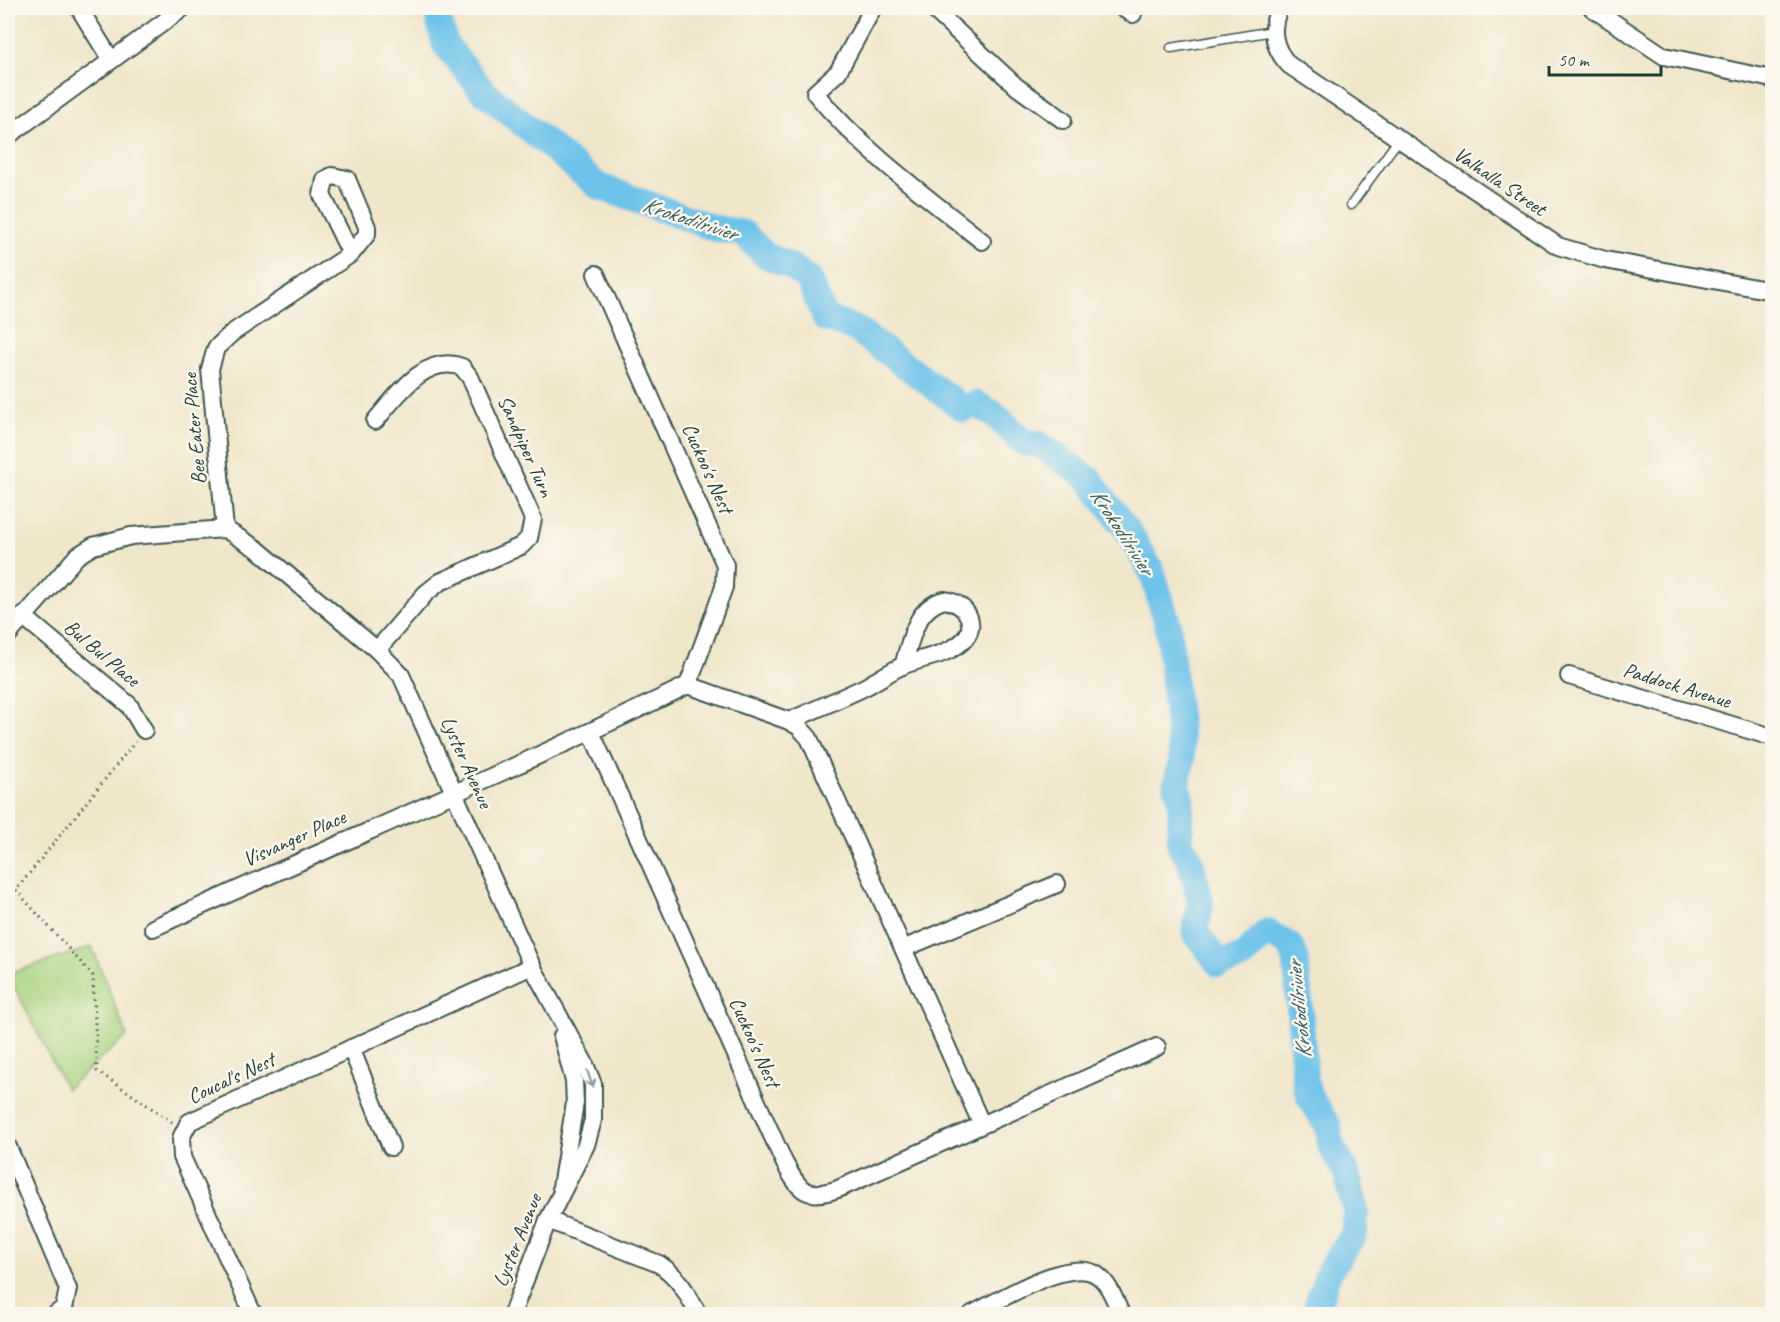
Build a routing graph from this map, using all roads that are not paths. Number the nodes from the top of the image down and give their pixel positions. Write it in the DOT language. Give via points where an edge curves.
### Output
graph roads {
  1 [pos="79,8"];
  2 [pos="183,8"];
  3 [pos="873,8"];
  4 [pos="932,8"];
  5 [pos="1279,8"];
  6 [pos="1592,8"];
  7 [pos="1273,31"];
  8 [pos="1171,48"];
  9 [pos="111,60"];
  10 [pos="1773,79"];
  11 [pos="1064,120"];
  12 [pos="8,136"];
  13 [pos="1399,139"];
  14 [pos="1351,205"];
  15 [pos="982,241"];
  16 [pos="351,254"];
  17 [pos="596,274"];
  18 [pos="1773,291"];
  19 [pos="375,421"];
  20 [pos="225,529"];
  21 [pos="23,616"];
  22 [pos="8,635"];
  23 [pos="377,650"];
  24 [pos="903,666"];
  25 [pos="1569,676"];
  26 [pos="688,685"];
  27 [pos="789,721"];
  28 [pos="144,730"];
  29 [pos="591,732"];
  30 [pos="1773,737"];
  31 [pos="455,791"];
  32 [pos="1057,884"];
  33 [pos="153,928"];
  34 [pos="905,948"];
  35 [pos="532,966"];
  36 [pos="1156,1047"];
  37 [pos="351,1048"];
  38 [pos="981,1123"];
  39 [pos="8,1147"];
  40 [pos="391,1147"];
  41 [pos="14,1177"];
  42 [pos="548,1220"];
  43 [pos="56,1314"];
  44 [pos="253,1314"];
  45 [pos="512,1314"];
  46 [pos="698,1314"];
  47 [pos="972,1314"];
  48 [pos="1121,1314"];
  1 -- 9 [label="street"];
  2 -- 9 [label="street"];
  3 -- 15 [label="street" via="838,72 815,93 901,177"];
  4 -- 11 [label="street" via="1017,87"];
  5 -- 7 [label="street"];
  6 -- 10 [label="street" via="1664,56"];
  7 -- 8 [label="lane"];
  7 -- 13 [label="street, Valhalla Street" via="1275,44 1289,65"];
  9 -- 12 [label="street"];
  13 -- 14 [label="lane"];
  13 -- 18 [label="street, Valhalla Street" via="1558,246 1605,260"];
  16 -- 20 [label="street, Bee Eater Place" via="232,333 216,348 210,369"];
  17 -- 26 [label="street, Cuckoo's Nest" via="725,565 724,587"];
  19 -- 23 [label="street, Sandpiper Turn" via="400,392 433,366 453,363 462,367 470,377 533,519 529,538 521,546 440,582"];
  20 -- 21 [label="street" via="131,536 93,546 76,556"];
  20 -- 23 [label="street, Lyster Avenue" via="257,549"];
  21 -- 22 [label="street"];
  21 -- 28 [label="street, Bul Bul Place" via="129,705"];
  23 -- 31 [label="street, Lyster Avenue" via="390,661 409,690"];
  24 -- 24 [label="street" via="937,656 966,639 970,623 963,606 944,600 926,608"];
  24 -- 27 [label="street"];
  25 -- 30 [label="street, Paddock Avenue"];
  26 -- 27 [label="street"];
  26 -- 29 [label="street"];
  27 -- 34 [label="street" via="809,738"];
  29 -- 31 [label="street"];
  29 -- 38 [label="street, Cuckoo's Nest" via="784,1162 802,1191 813,1194 838,1189"];
  31 -- 33 [label="street, Visvanger Place"];
  31 -- 35 [label="street, Lyster Avenue"];
  32 -- 34 [label="street"];
  34 -- 38 [label="street"];
  35 -- 37 [label="street, Coucal's Nest"];
  35 -- 42 [label="street, Lyster Avenue" via="584,1062 595,1100 586,1145"];
  36 -- 38 [label="street, Cuckoo's Nest"];
  37 -- 40 [label="street"];
  37 -- 44 [label="street, Coucal's Nest" via="196,1118 183,1130 181,1148 188,1173"];
  39 -- 41 [label="street"];
  41 -- 43 [label="street" via="68,1289 64,1308"];
  42 -- 45 [label="street, Lyster Avenue"];
  42 -- 46 [label="street" via="659,1264 674,1274"];
  47 -- 48 [label="street" via="1075,1269 1095,1274 1104,1282"];
}
